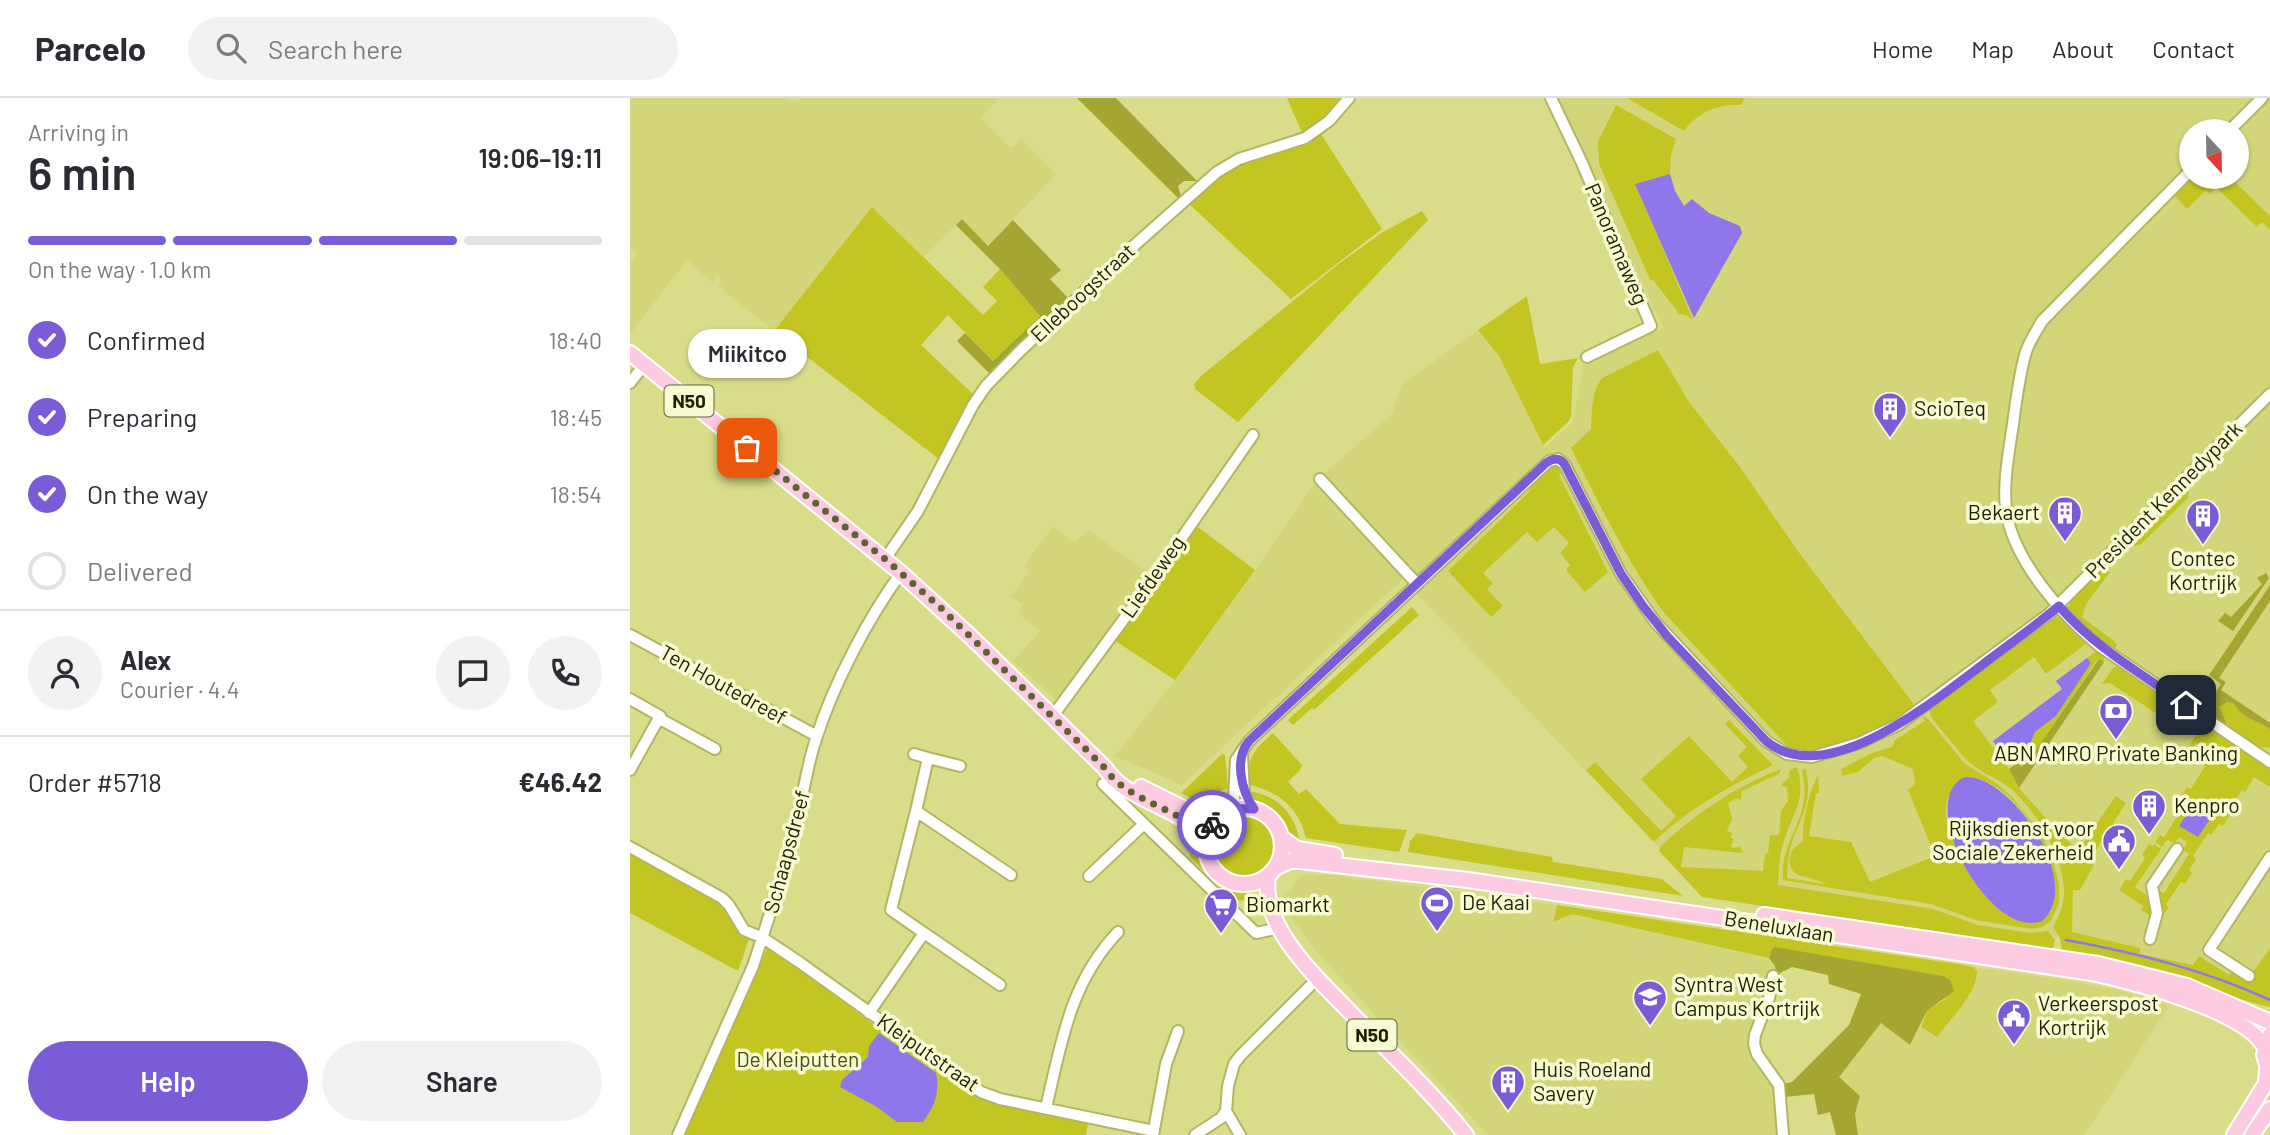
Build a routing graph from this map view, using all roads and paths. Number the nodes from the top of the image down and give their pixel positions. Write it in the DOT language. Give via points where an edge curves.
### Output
graph roads {
  1 [pos="1349,98"];
  2 [pos="1551,98"];
  3 [pos="2260,98"];
  4 [pos="2270,108"];
  5 [pos="2240,119"];
  6 [pos="2179,182"];
  7 [pos="630,353"];
  8 [pos="1587,356"];
  9 [pos="644,365"];
  10 [pos="630,383"];
  11 [pos="2270,394"];
  12 [pos="1252,435"];
  13 [pos="1320,479"];
  14 [pos="885,559"];
  15 [pos="901,573"];
  16 [pos="1417,584"];
  17 [pos="2059,606"];
  18 [pos="630,635"];
  19 [pos="630,699"];
  20 [pos="660,716"];
  21 [pos="1052,717"];
  22 [pos="817,736"];
  23 [pos="715,750"];
  24 [pos="1242,752"];
  25 [pos="914,754"];
  26 [pos="929,758"];
  27 [pos="2270,762"];
  28 [pos="960,766"];
  29 [pos="1105,768"];
  30 [pos="630,770"];
  31 [pos="1104,784"];
  32 [pos="1254,809"];
  33 [pos="916,811"];
  34 [pos="1222,815"];
  35 [pos="1144,824"];
  36 [pos="1282,838"];
  37 [pos="1206,841"];
  38 [pos="630,847"];
  39 [pos="2177,849"];
  40 [pos="2270,857"];
  41 [pos="1272,872"];
  42 [pos="1011,875"];
  43 [pos="1089,876"];
  44 [pos="1244,885"];
  45 [pos="1275,929"];
  46 [pos="1118,932"];
  47 [pos="924,933"];
  48 [pos="763,938"];
  49 [pos="2150,939"];
  50 [pos="1773,976"];
  51 [pos="2249,976"];
  52 [pos="1317,979"];
  53 [pos="1000,985"];
  54 [pos="869,1013"];
  55 [pos="2270,1022"];
  56 [pos="1178,1031"];
  57 [pos="2267,1041"];
  58 [pos="2268,1072"];
  59 [pos="1046,1108"];
  60 [pos="2270,1109"];
  61 [pos="1226,1111"];
  62 [pos="1153,1133"];
  63 [pos="678,1135"];
  64 [pos="1195,1135"];
  65 [pos="1240,1135"];
  66 [pos="1466,1135"];
  67 [pos="1783,1135"];
  68 [pos="2234,1135"];
  69 [pos="2252,1135"];
  1 -- 14 [label="street, Elleboogstraat" via="1329,121 1305,138 1238,159 1216,172 1012,359 973,405 918,511"];
  2 -- 8 [label="street, Panoramaweg" via="1651,326"];
  3 -- 4 [label="street"];
  3 -- 5 [label="street"];
  6 -- 17 [label="street" via="2042,321 2026,352 2007,459 2006,510 2015,541"];
  7 -- 9 [label="main road, N50"];
  9 -- 10 [label="street"];
  9 -- 14 [label="main road, N50"];
  11 -- 17 [label="street, President Kennedypark"];
  12 -- 21 [label="street, Liefdeweg"];
  13 -- 16 [label="street"];
  14 -- 15 [label="main road, N50"];
  15 -- 21 [label="main road, N50"];
  15 -- 22 [label="street, Schaapsdreef" via="878,604"];
  16 -- 17 [label="street, President Kennedypark" via="1546,463 1560,460 1621,574 1656,623 1766,741 1780,751 1804,757 1860,743 1898,725"];
  16 -- 24 [label="street"];
  17 -- 27 [label="street" via="2098,645"];
  18 -- 22 [label="street, Ten Houtedreef"];
  19 -- 20 [label="street"];
  20 -- 23 [label="street"];
  20 -- 30 [label="street"];
  21 -- 29 [label="main road, N50"];
  22 -- 48 [label="street, Schaapsdreef"];
  24 -- 32 [label="street" via="1244,793"];
  24 -- 34 [label="street" via="1234,767 1234,795"];
  25 -- 26 [label="street"];
  26 -- 28 [label="street"];
  26 -- 33 [label="street"];
  29 -- 34 [label="main road, N50" via="1195,815"];
  29 -- 37 [label="main road, N50" via="1111,778 1135,794 1194,826"];
  31 -- 35 [label="street"];
  32 -- 34 [label="main road, N50" via="1240,808"];
  32 -- 36 [label="main road" via="1271,819"];
  33 -- 42 [label="street"];
  33 -- 47 [label="street" via="891,910"];
  34 -- 37 [label="main road"];
  35 -- 43 [label="street"];
  35 -- 45 [label="street" via="1256,933"];
  36 -- 41 [label="main road, N50" via="1281,857"];
  36 -- 55 [label="main road, Beneluxlaan" via="1302,850 2098,964 2187,986"];
  37 -- 44 [label="main road, N50" via="1217,874"];
  38 -- 48 [label="street, Kleiputstraat" via="722,898 744,930"];
  39 -- 49 [label="street" via="2152,887 2157,913"];
  40 -- 51 [label="street" via="2209,950"];
  41 -- 44 [label="main road"];
  41 -- 45 [label="main road, N50" via="1267,895"];
  41 -- 57 [label="main road, Beneluxlaan" via="1294,860 1468,880 2092,973 2160,990 2206,1008"];
  44 -- 45 [label="main road, N50"];
  45 -- 52 [label="main road, N50"];
  46 -- 59 [label="street" via="1080,986 1068,1014"];
  47 -- 53 [label="street"];
  47 -- 54 [label="street"];
  48 -- 54 [label="street, Kleiputstraat"];
  48 -- 63 [label="street, Schaapsdreef"];
  50 -- 67 [label="street" via="1754,1044 1779,1085"];
  52 -- 61 [label="street" via="1234,1064"];
  52 -- 66 [label="main road, N50"];
  54 -- 59 [label="street, Kleiputstraat" via="981,1092"];
  56 -- 62 [label="street" via="1166,1064"];
  57 -- 58 [label="main road"];
  58 -- 68 [label="main road"];
  59 -- 62 [label="street, Kleiputstraat"];
  60 -- 69 [label="main road"];
  61 -- 64 [label="street"];
  61 -- 65 [label="street"];
}
